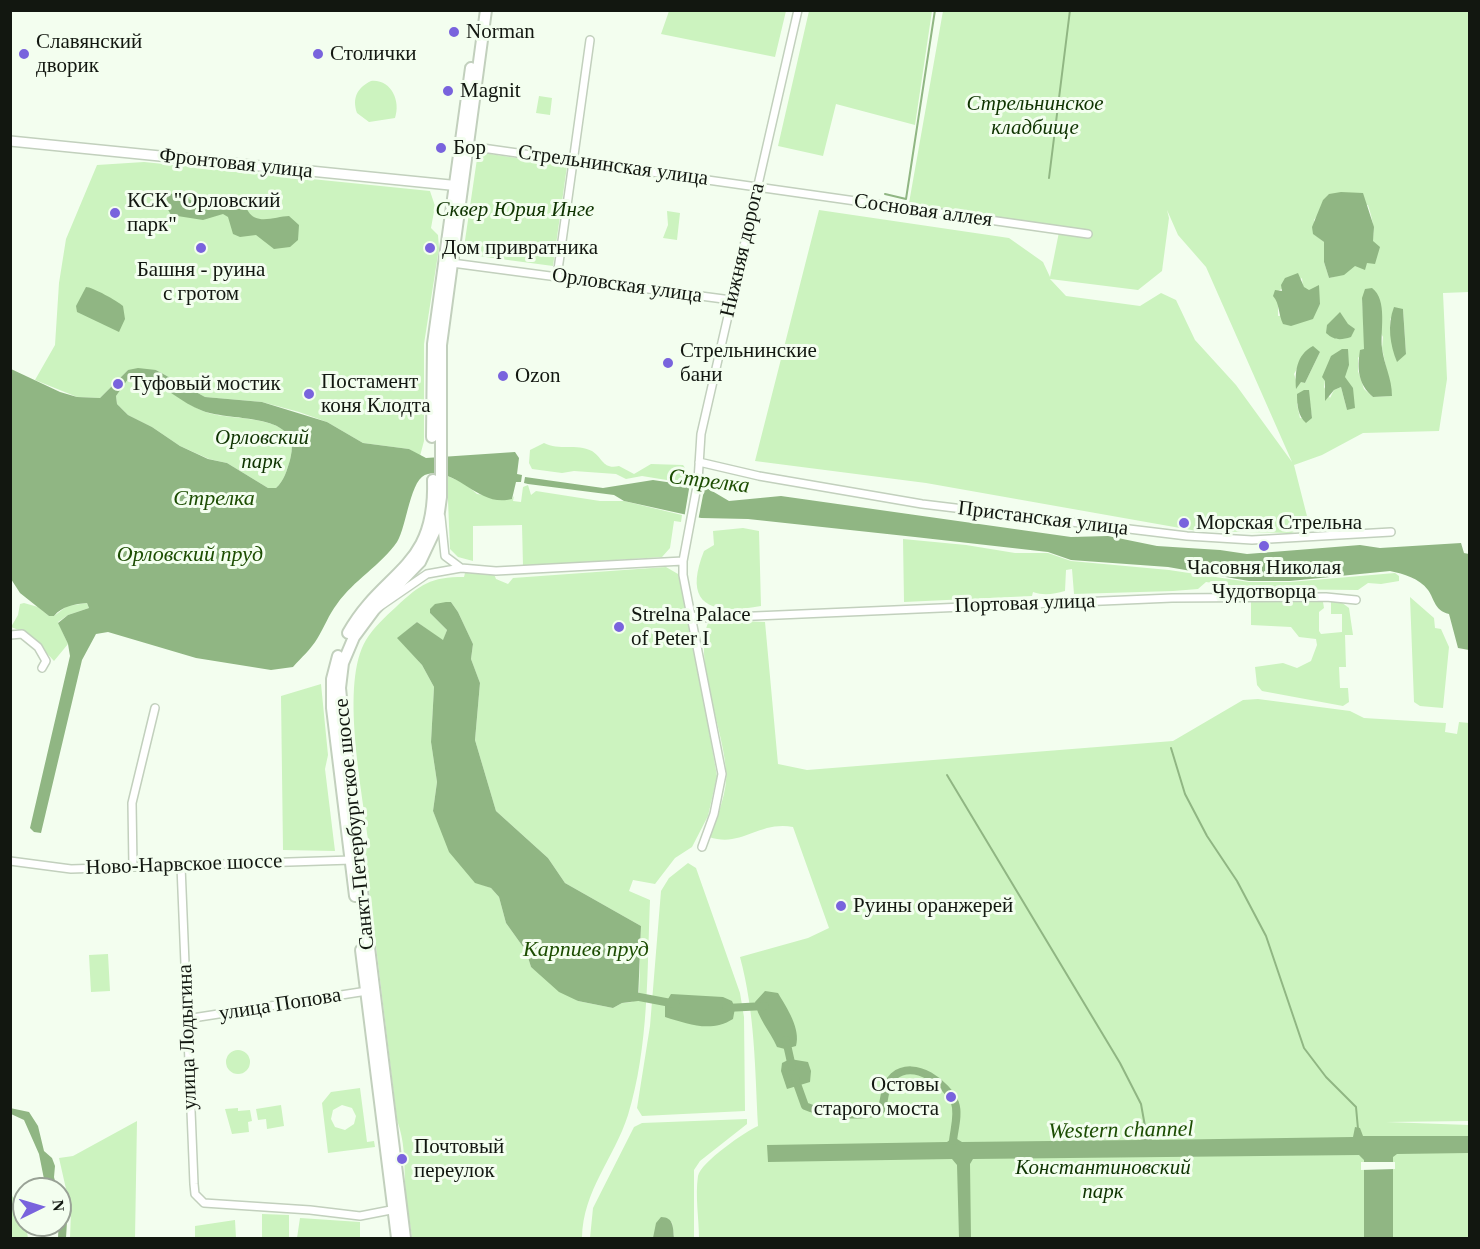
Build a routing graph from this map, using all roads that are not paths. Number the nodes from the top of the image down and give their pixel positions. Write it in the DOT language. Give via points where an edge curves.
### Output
graph roads {
  1 [pos="479,10"];
  2 [pos="486,10"];
  3 [pos="798,10"];
  4 [pos="590,40"];
  5 [pos="10,141"];
  6 [pos="468,146"];
  7 [pos="573,160"];
  8 [pos="458,186"];
  9 [pos="758,186"];
  10 [pos="1088,234"];
  11 [pos="452,263"];
  12 [pos="557,277"];
  13 [pos="731,300"];
  14 [pos="436,451"];
  15 [pos="699,462"];
  16 [pos="437,484"];
  17 [pos="440,509"];
  18 [pos="1391,532"];
  19 [pos="683,561"];
  20 [pos="461,568"];
  21 [pos="1356,600"];
  22 [pos="374,610"];
  23 [pos="693,616"];
  24 [pos="10,635"];
  25 [pos="42,668"];
  26 [pos="155,708"];
  27 [pos="702,847"];
  28 [pos="354,860"];
  29 [pos="10,861"];
  30 [pos="181,866"];
  31 [pos="133,867"];
  32 [pos="370,991"];
  33 [pos="186,1019"];
  34 [pos="398,1209"];
  35 [pos="397,1239"];
  36 [pos="405,1239"];
  1 -- 8 [label="main road, Санкт-Петербургское шоссе"];
  2 -- 6 [label="main road, Санкт-Петербургское шоссе"];
  3 -- 9 [label="street, Нижняя дорога"];
  4 -- 7 [label="street"];
  5 -- 8 [label="main road, Фронтовая улица"];
  6 -- 7 [label="street, Стрельнинская улица"];
  6 -- 8 [label="main road, Санкт-Петербургское шоссе"];
  7 -- 9 [label="street, Стрельнинская улица"];
  7 -- 12 [label="street"];
  8 -- 11 [label="main road, Санкт-Петербургское шоссе"];
  8 -- 14 [label="main road, Санкт-Петербургское шоссе" via="433,344"];
  9 -- 10 [label="street, Сосновая аллея"];
  9 -- 13 [label="street, Нижняя дорога"];
  11 -- 12 [label="street, Орловская улица"];
  11 -- 14 [label="main road, Санкт-Петербургское шоссе" via="441,345"];
  12 -- 13 [label="street, Орловская улица"];
  13 -- 15 [label="street, Нижняя дорога" via="701,434"];
  14 -- 16 [label="main road, Санкт-Петербургское шоссе"];
  15 -- 18 [label="street, Пристанская улица" via="922,504 1186,536 1252,540"];
  15 -- 19 [label="street, Нижняя дорога"];
  16 -- 17 [label="main road, Санкт-Петербургское шоссе"];
  16 -- 28 [label="main road, Санкт-Петербургское шоссе" via="420,549 357,619 334,671 332,708"];
  17 -- 20 [label="street" via="444,556"];
  17 -- 22 [label="main road, Санкт-Петербургское шоссе" via="427,552"];
  19 -- 20 [label="street" via="509,571"];
  19 -- 23 [label="street, Нижняя дорога"];
  20 -- 22 [label="street" via="427,574"];
  21 -- 23 [label="street, Портовая улица" via="1172,598"];
  22 -- 28 [label="main road, Санкт-Петербургское шоссе" via="348,650 340,688"];
  23 -- 27 [label="street, Нижняя дорога" via="722,774"];
  24 -- 25 [label="street" via="22,634 38,647 46,661"];
  26 -- 31 [label="street" via="132,803"];
  28 -- 30 [label="street, Ново-Нарвское шоссе"];
  28 -- 32 [label="main road, Санкт-Петербургское шоссе"];
  29 -- 31 [label="street, Ново-Нарвское шоссе" via="71,870"];
  30 -- 31 [label="street, Ново-Нарвское шоссе"];
  30 -- 33 [label="street, улица Лодыгина"];
  32 -- 33 [label="street, улица Попова"];
  32 -- 34 [label="main road, Санкт-Петербургское шоссе"];
  33 -- 34 [label="street, улица Лодыгина" via="194,1184 195,1194 204,1203 360,1216"];
  34 -- 35 [label="main road, Санкт-Петербургское шоссе"];
  34 -- 36 [label="main road, Санкт-Петербургское шоссе"];
}
